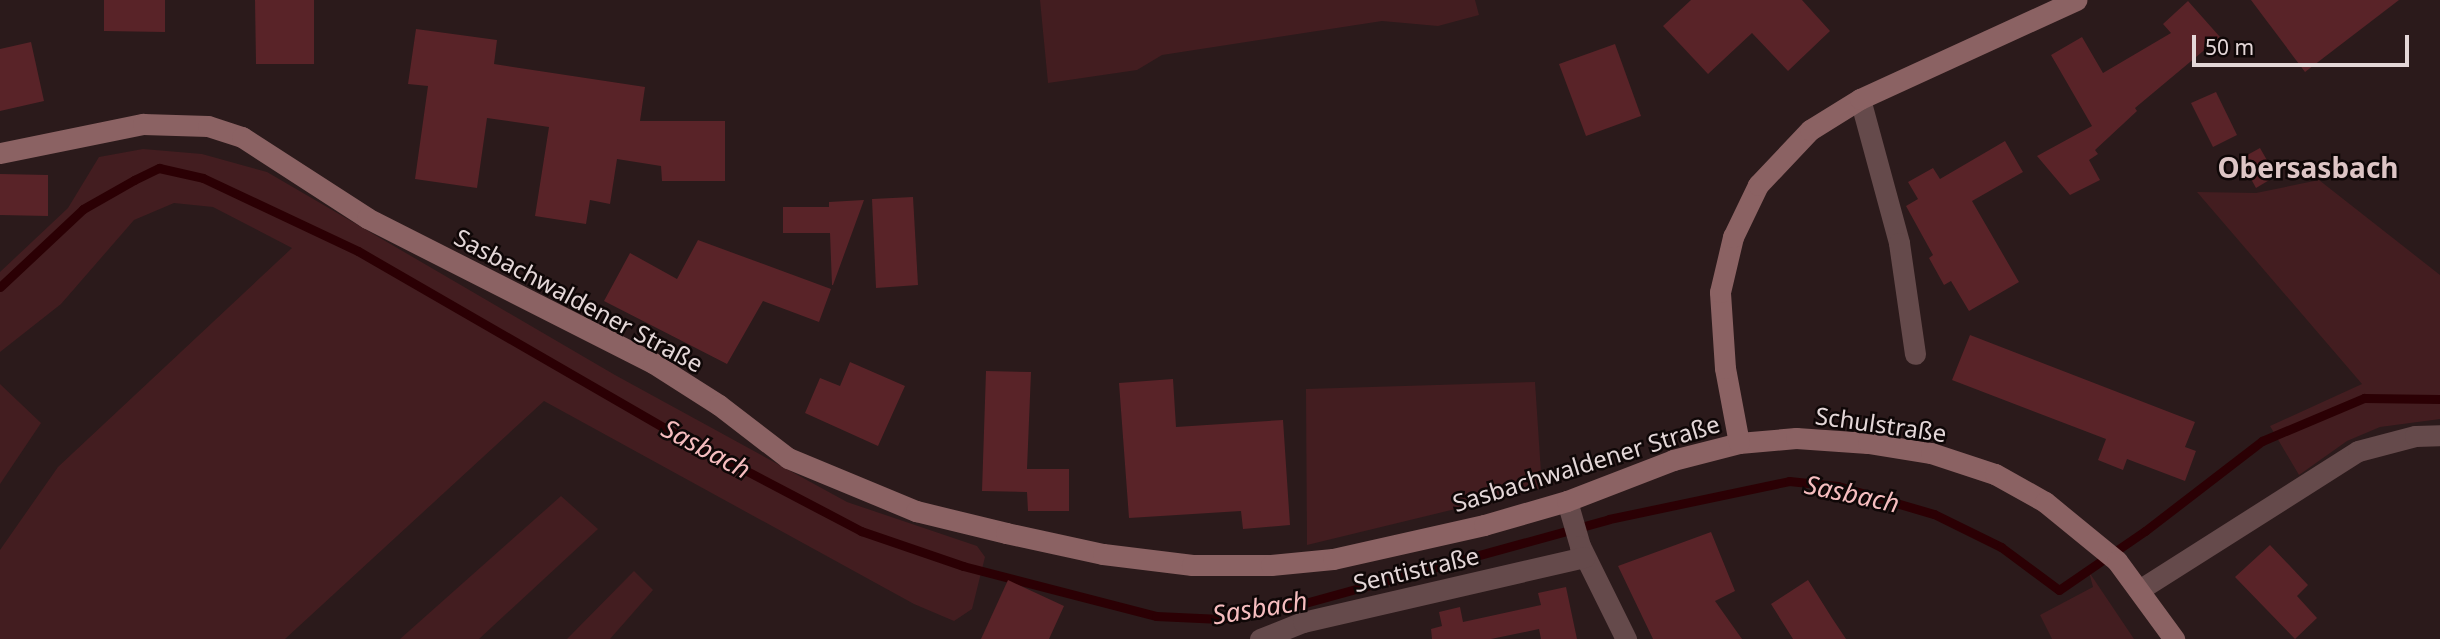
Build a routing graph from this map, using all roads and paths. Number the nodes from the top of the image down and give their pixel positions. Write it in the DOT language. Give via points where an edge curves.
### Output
graph roads {
  1 [pos="2076,0"];
  2 [pos="1860,99"];
  3 [pos="0,153"];
  4 [pos="1914,354"];
  5 [pos="2440,435"];
  6 [pos="1739,443"];
  7 [pos="1570,507"];
  8 [pos="1583,551"];
  9 [pos="2139,590"];
  10 [pos="1260,639"];
  11 [pos="1626,639"];
  12 [pos="2174,639"];
  1 -- 2 [label="main road, Sasbachwaldener Straße"];
  2 -- 4 [label="street" via="1899,243"];
  2 -- 6 [label="main road, Sasbachwaldener Straße" via="1810,130 1758,185 1733,237 1720,292 1725,368"];
  3 -- 7 [label="main road, Sasbachwaldener Straße" via="143,124 208,125 242,137 367,218 653,363 719,405 788,458 916,511 1006,533 1102,554 1192,565 1271,565 1333,559"];
  5 -- 9 [label="street" via="2415,436 2358,451"];
  6 -- 7 [label="main road, Sasbachwaldener Straße" via="1674,460"];
  6 -- 9 [label="main road, Schulstraße" via="1796,438 1931,453 1995,474 2093,537"];
  7 -- 8 [label="street"];
  8 -- 10 [label="street, Sentistraße" via="1303,622"];
  8 -- 11 [label="street"];
  9 -- 12 [label="main road, Schulstraße"];
}
